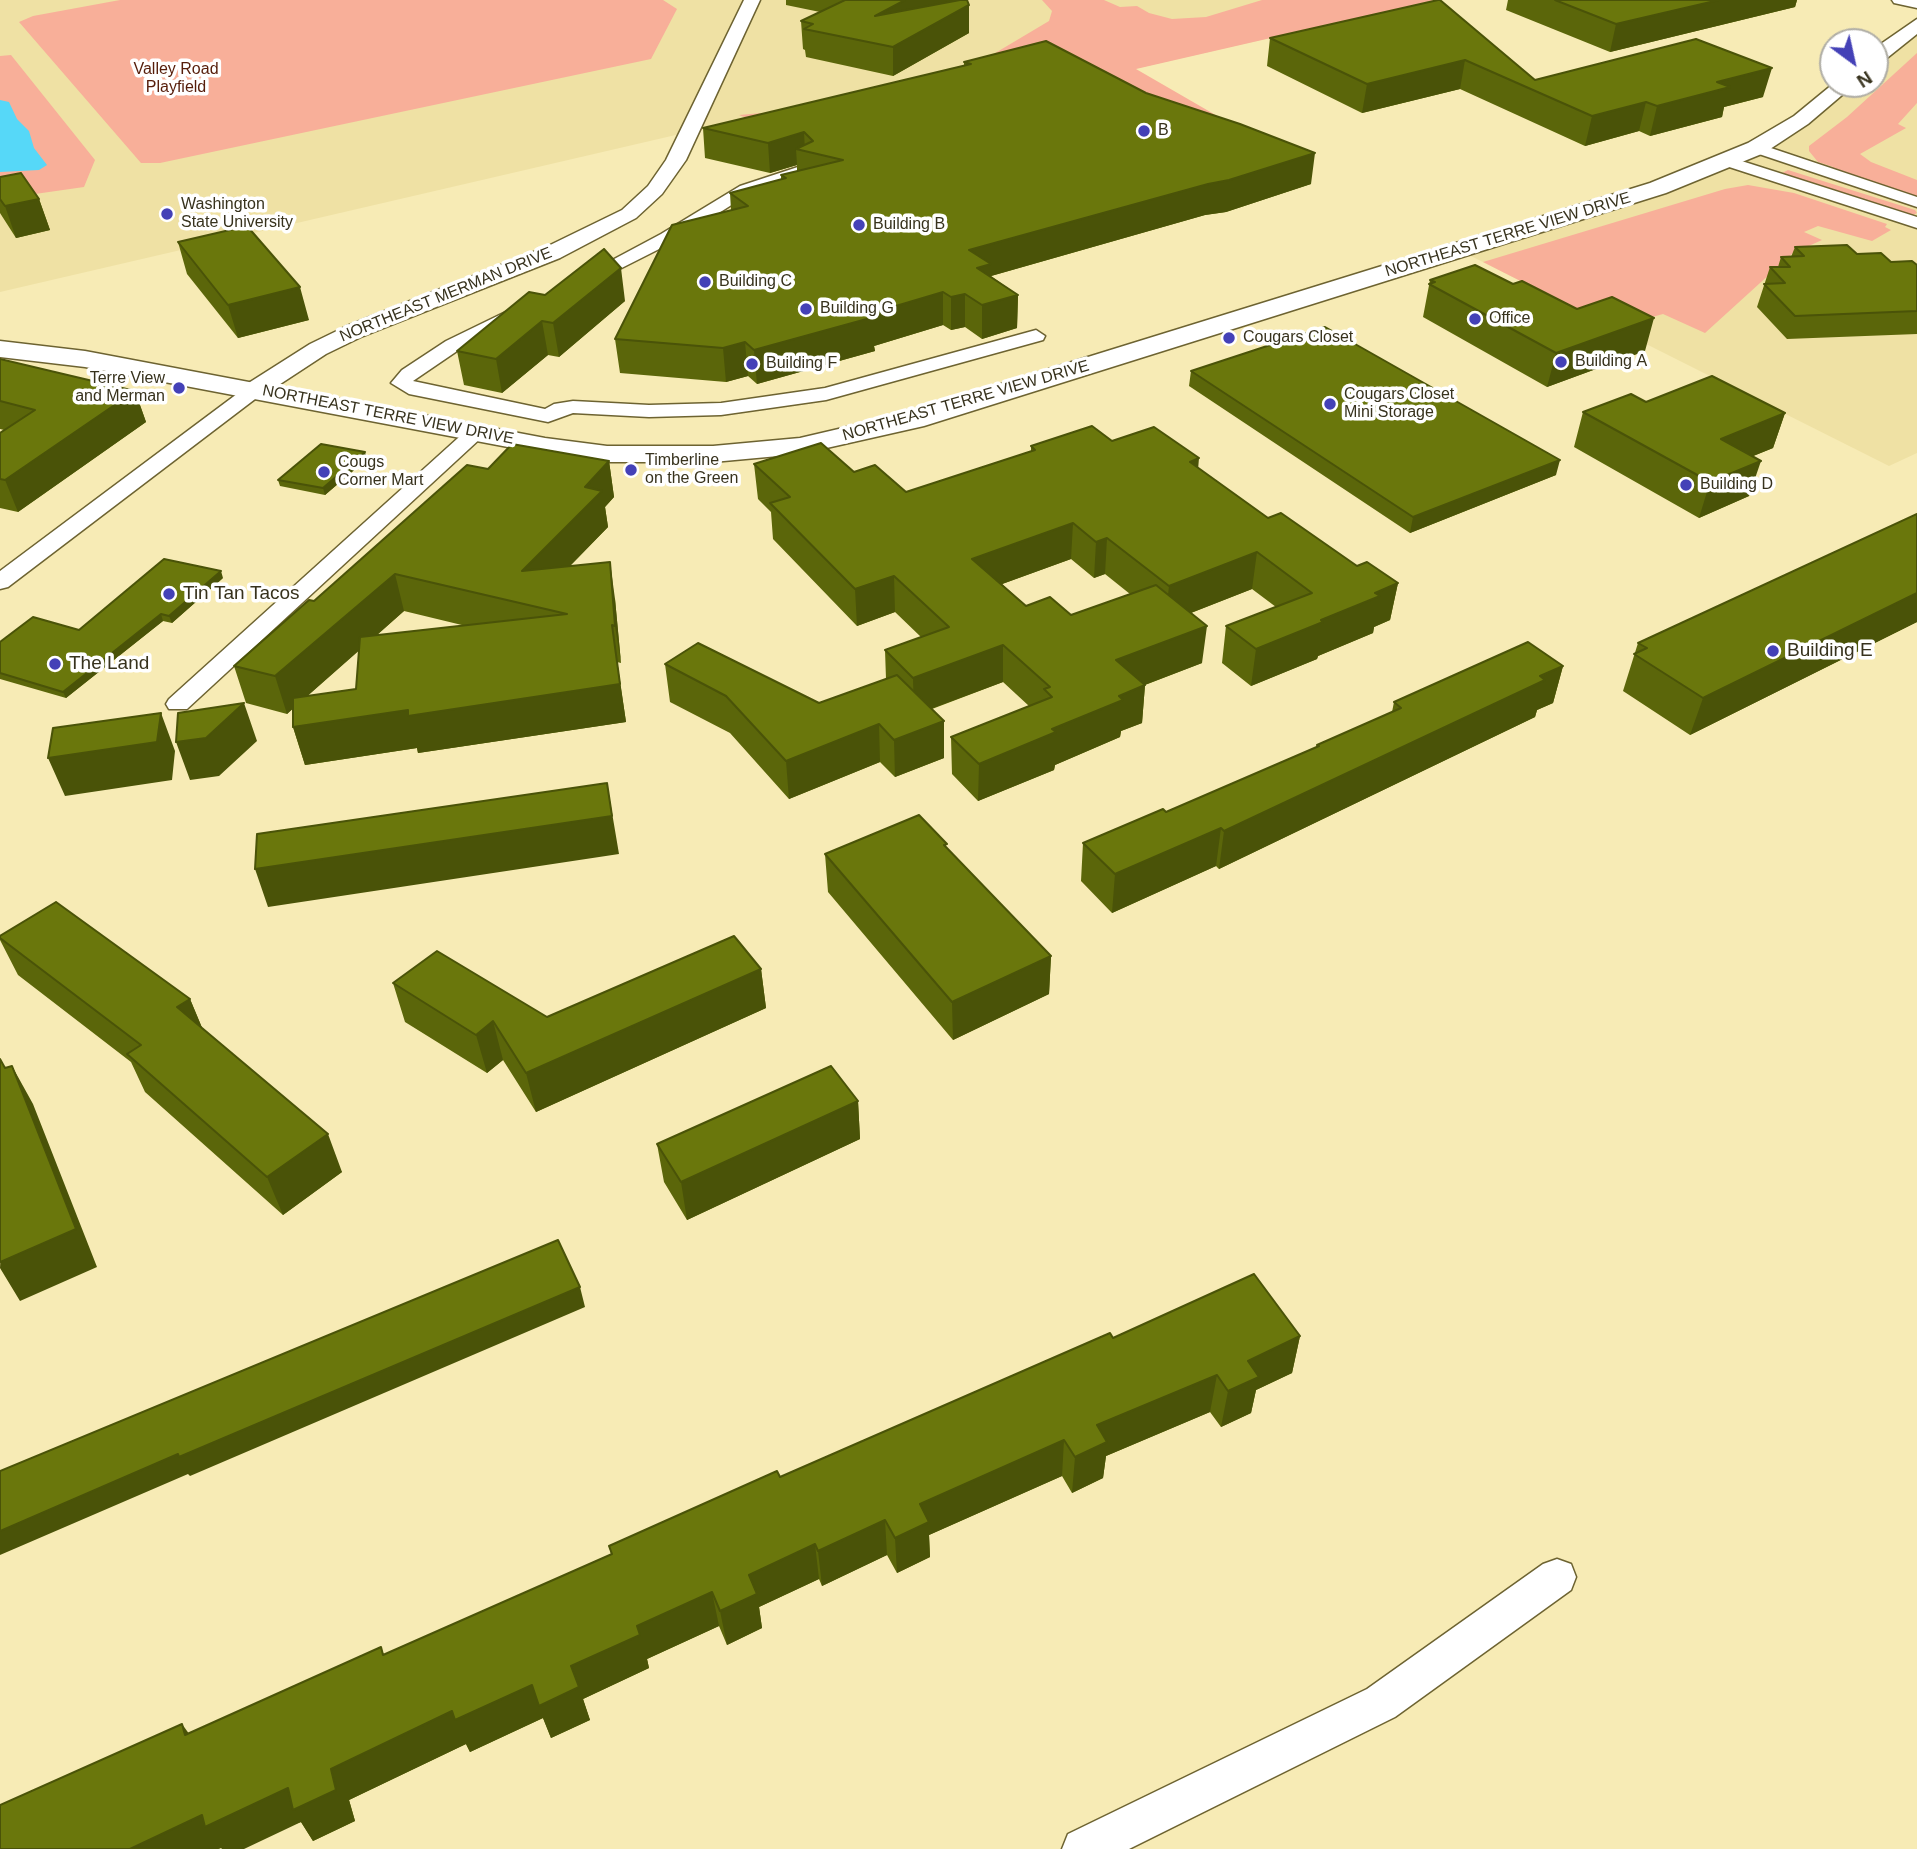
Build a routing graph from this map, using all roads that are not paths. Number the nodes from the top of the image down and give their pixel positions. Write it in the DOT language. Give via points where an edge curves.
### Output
graph roads {
  1 [pos="752,0"];
  2 [pos="1899,0"];
  3 [pos="1917,4"];
  4 [pos="1917,25"];
  5 [pos="1889,47"];
  6 [pos="1828,98"];
  7 [pos="1756,148"];
  8 [pos="1726,161"];
  9 [pos="804,170"];
  10 [pos="1917,202"];
  11 [pos="1917,223"];
  12 [pos="569,287"];
  13 [pos="533,303"];
  14 [pos="1036,336"];
  15 [pos="0,349"];
  16 [pos="256,389"];
  17 [pos="548,416"];
  18 [pos="475,433"];
  19 [pos="520,441"];
  20 [pos="0,582"];
  21 [pos="178,704"];
  22 [pos="1557,1577"];
  23 [pos="1083,1849"];
  1 -- 16 [label="street, NORTHEAST MERMAN DRIVE" via="676,160 655,190 628,214 552,253 355,331"];
  2 -- 3 [label="street"];
  4 -- 5 [label="main road"];
  6 -- 7 [label="main road, NORTHEAST TERRE VIEW DRIVE"];
  7 -- 8 [label="main road, NORTHEAST TERRE VIEW DRIVE"];
  7 -- 10 [label="street"];
  8 -- 11 [label="street"];
  8 -- 19 [label="main road, NORTHEAST TERRE VIEW DRIVE" via="1616,201 870,432 800,446 667,456 607,454"];
  9 -- 12 [label="street" via="746,189 667,238"];
  13 -- 17 [label="street" via="453,345 401,383 416,390"];
  14 -- 17 [label="street" via="802,399 696,411 566,407"];
  15 -- 16 [label="main road, NORTHEAST TERRE VIEW DRIVE"];
  16 -- 18 [label="main road, NORTHEAST TERRE VIEW DRIVE"];
  16 -- 20 [label="street, NORTHEAST MERMAN DRIVE"];
  17 -- 19 [label="street"];
  18 -- 19 [label="main road, NORTHEAST TERRE VIEW DRIVE"];
  18 -- 21 [label="street"];
  22 -- 23 [label="street" via="1381,1703"];
}
